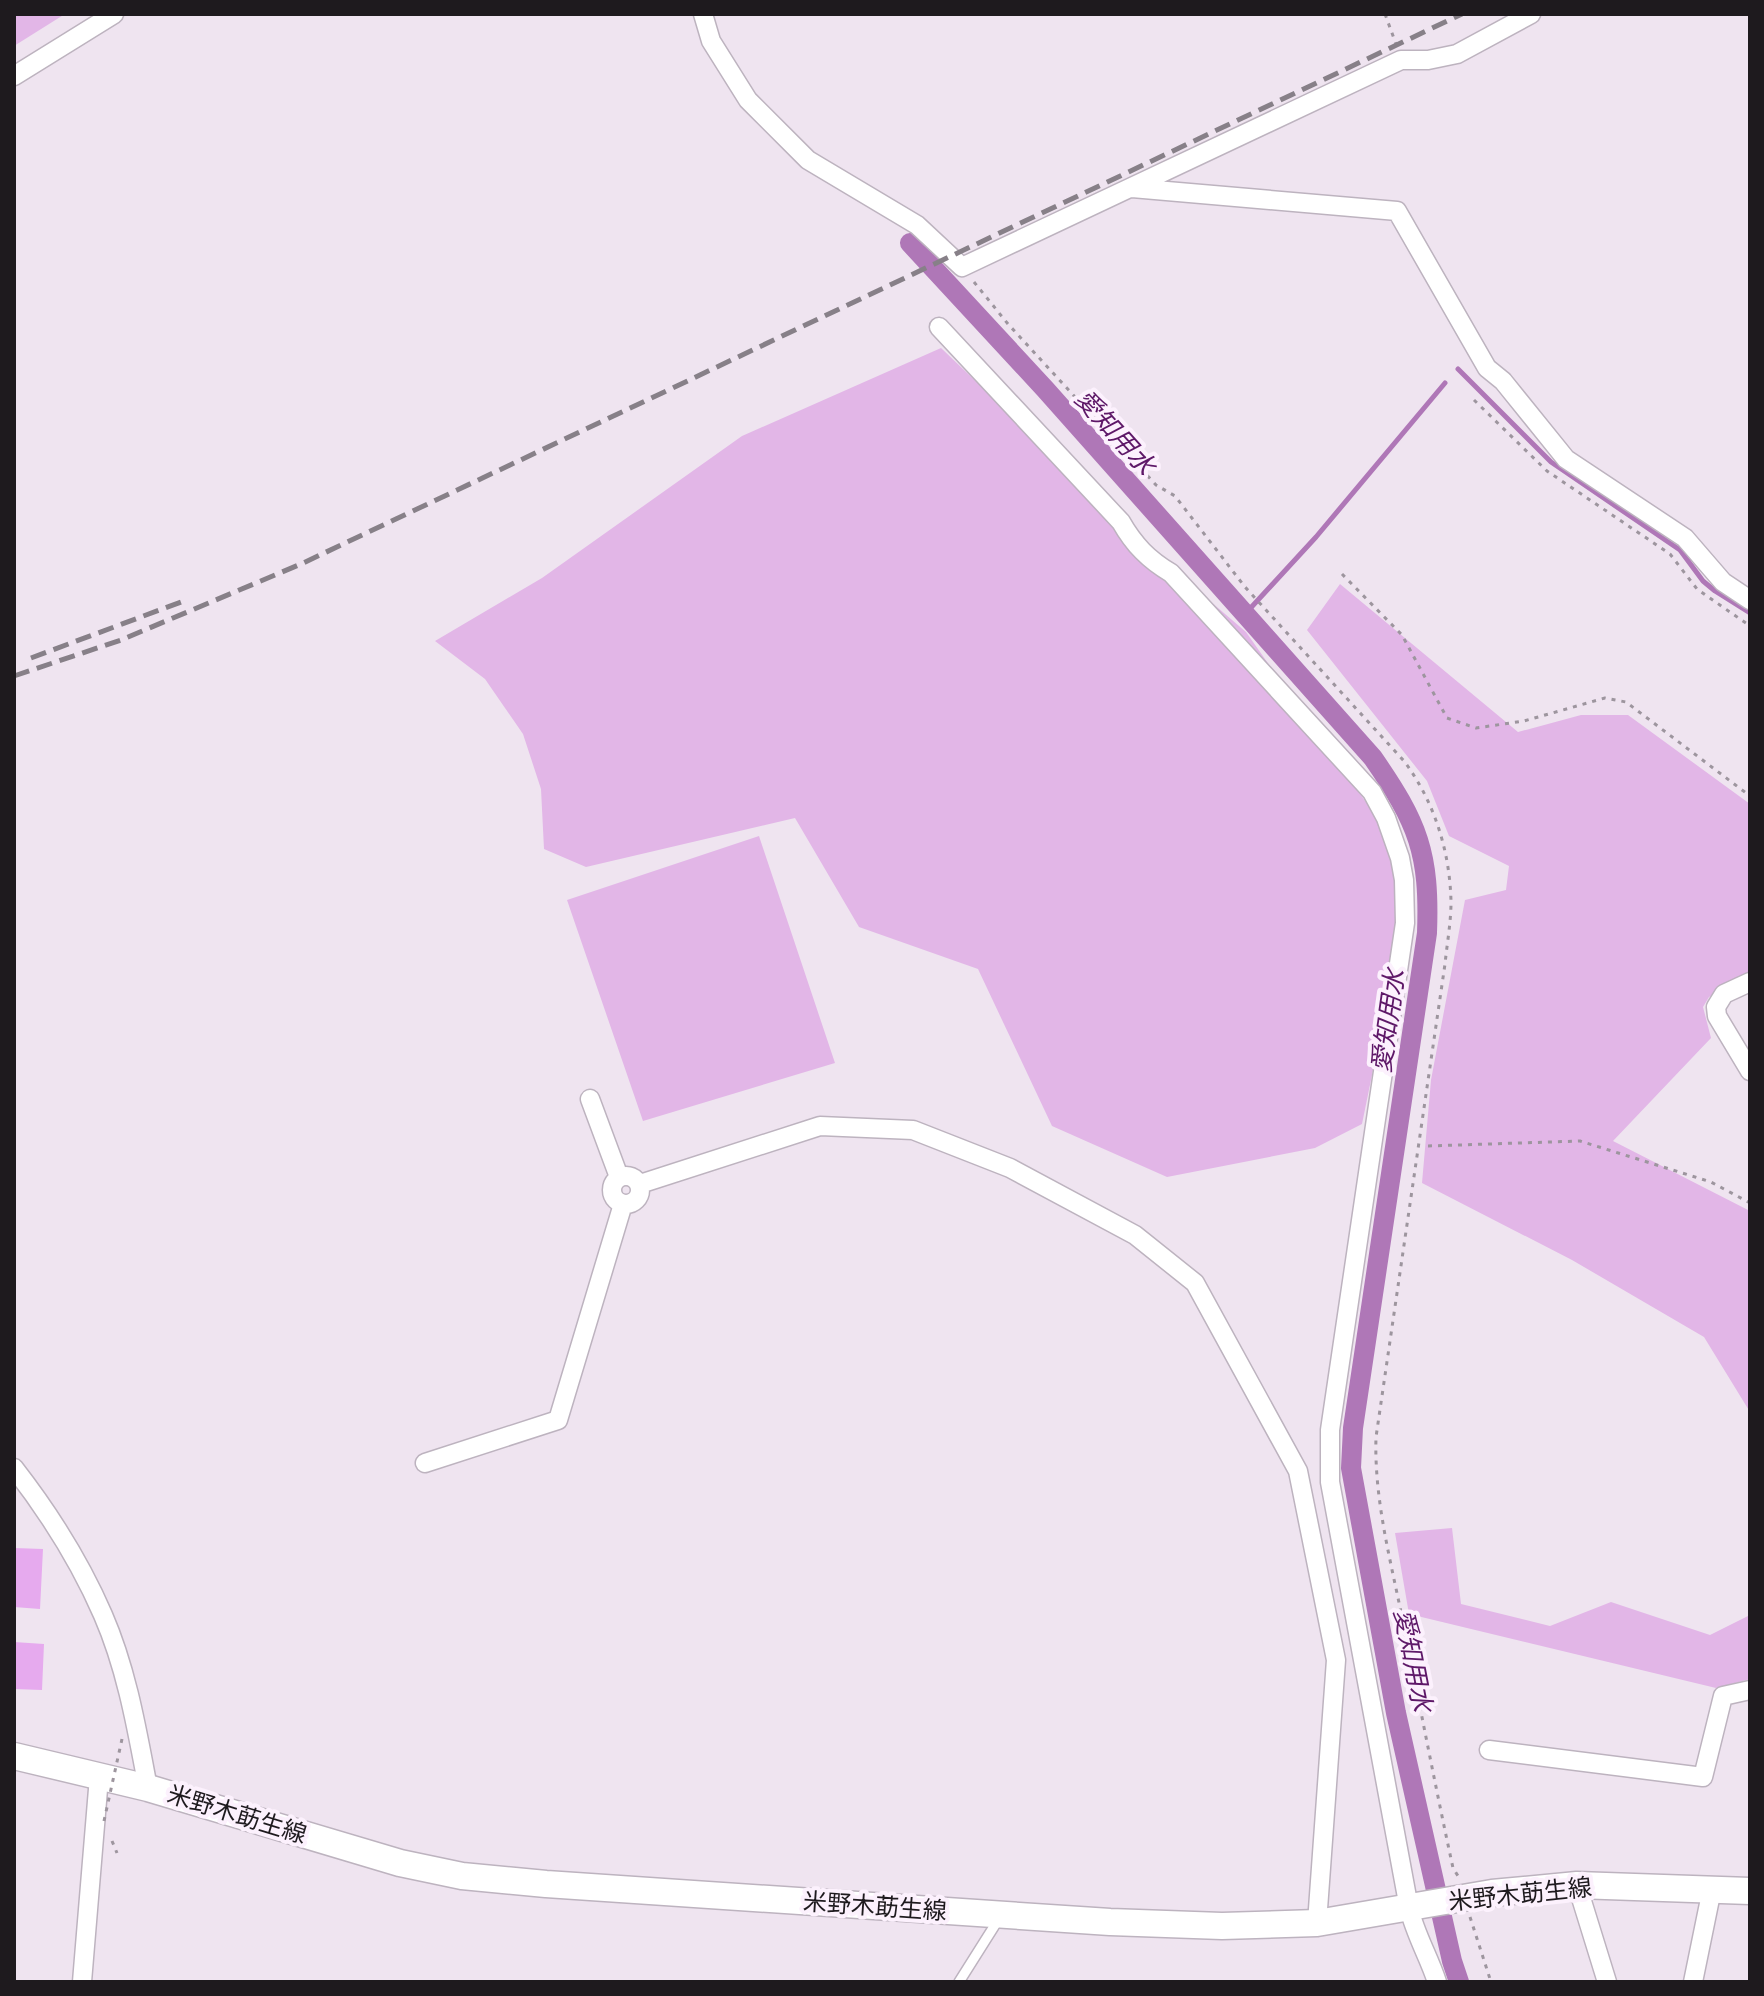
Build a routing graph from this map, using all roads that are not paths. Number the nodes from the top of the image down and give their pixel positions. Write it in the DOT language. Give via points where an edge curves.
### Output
graph roads {
  1 [pos="114,14"];
  2 [pos="703,14"];
  3 [pos="1531,14"];
  4 [pos="14,76"];
  5 [pos="1129,187"];
  6 [pos="939,327"];
  7 [pos="1750,600"];
  8 [pos="1750,982"];
  9 [pos="1750,1071"];
  10 [pos="590,1099"];
  11 [pos="619,1177"];
  12 [pos="640,1184"];
  13 [pos="623,1204"];
  14 [pos="425,1463"];
  15 [pos="14,1468"];
  16 [pos="1750,1690"];
  17 [pos="1489,1750"];
  18 [pos="14,1756"];
  19 [pos="99,1777"];
  20 [pos="148,1788"];
  21 [pos="1577,1885"];
  22 [pos="1712,1889"];
  23 [pos="1750,1891"];
  24 [pos="1412,1908"];
  25 [pos="1002,1915"];
  26 [pos="1317,1923"];
  27 [pos="82,1982"];
  28 [pos="959,1982"];
  29 [pos="1437,1982"];
  30 [pos="1607,1982"];
  31 [pos="1693,1982"];
  1 -- 4 [label="street"];
  2 -- 5 [label="street" via="711,41 748,100 808,160 917,225 962,267"];
  3 -- 5 [label="street" via="1457,54 1401,60"];
  5 -- 7 [label="street" via="1397,211 1487,368 1566,459 1685,538 1723,582"];
  6 -- 24 [label="street" via="1152,562 1171,573 1361,778 1386,818 1400,858 1405,923 1330,1430 1330,1482"];
  8 -- 9 [label="street" via="1724,994 1716,1007"];
  10 -- 11 [label="street"];
  11 -- 12 [label="street" via="628,1175"];
  11 -- 13 [label="street" via="612,1190"];
  12 -- 13 [label="street" via="639,1197"];
  12 -- 26 [label="street" via="820,1126 913,1130 1010,1168 1135,1235 1195,1283 1298,1471 1336,1660"];
  13 -- 14 [label="street" via="558,1420"];
  15 -- 20 [label="street" via="50,1515 103,1615"];
  16 -- 17 [label="street" via="1723,1696 1703,1777"];
  18 -- 19 [label="main road, 米野木莇生線"];
  19 -- 20 [label="main road, 米野木莇生線"];
  19 -- 27 [label="street"];
  20 -- 25 [label="main road, 米野木莇生線" via="400,1863 462,1876"];
  21 -- 22 [label="main road, 米野木莇生線"];
  21 -- 24 [label="main road, 米野木莇生線"];
  21 -- 30 [label="street"];
  22 -- 23 [label="main road, 米野木莇生線"];
  22 -- 31 [label="street"];
  24 -- 26 [label="main road, 米野木莇生線"];
  24 -- 29 [label="street" via="1413,1926"];
  25 -- 26 [label="main road, 米野木莇生線" via="1222,1926"];
  25 -- 28 [label="lane"];
}
